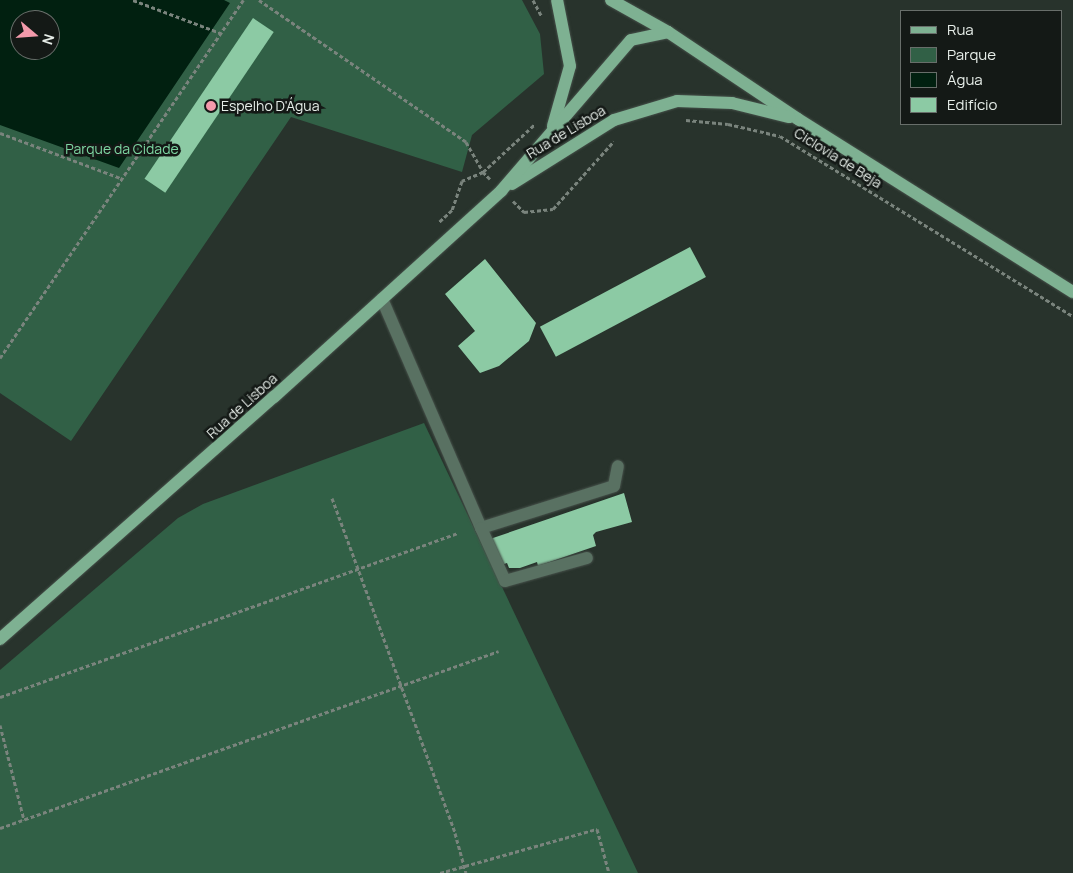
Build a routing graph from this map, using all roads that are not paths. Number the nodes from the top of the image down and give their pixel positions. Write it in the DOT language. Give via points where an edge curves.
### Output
graph roads {
  1 [pos="557,0"];
  2 [pos="611,0"];
  3 [pos="668,32"];
  4 [pos="798,119"];
  5 [pos="552,132"];
  6 [pos="501,190"];
  7 [pos="1073,292"];
  8 [pos="382,299"];
  9 [pos="618,466"];
  10 [pos="480,528"];
  11 [pos="587,558"];
  12 [pos="0,639"];
  1 -- 5 [label="main road, Rua de Lisboa" via="570,66"];
  2 -- 3 [label="main road"];
  3 -- 4 [label="main road"];
  3 -- 5 [label="main road, Rua de Lisboa" via="631,40"];
  4 -- 6 [label="main road, Rua de Lisboa" via="732,103 677,101 614,120"];
  4 -- 7 [label="main road"];
  5 -- 6 [label="main road, Rua de Lisboa"];
  6 -- 8 [label="main road, Rua de Lisboa"];
  8 -- 10 [label="lane"];
  8 -- 12 [label="main road, Rua de Lisboa"];
  9 -- 10 [label="lane" via="614,486"];
  10 -- 11 [label="lane" via="505,581"];
}
